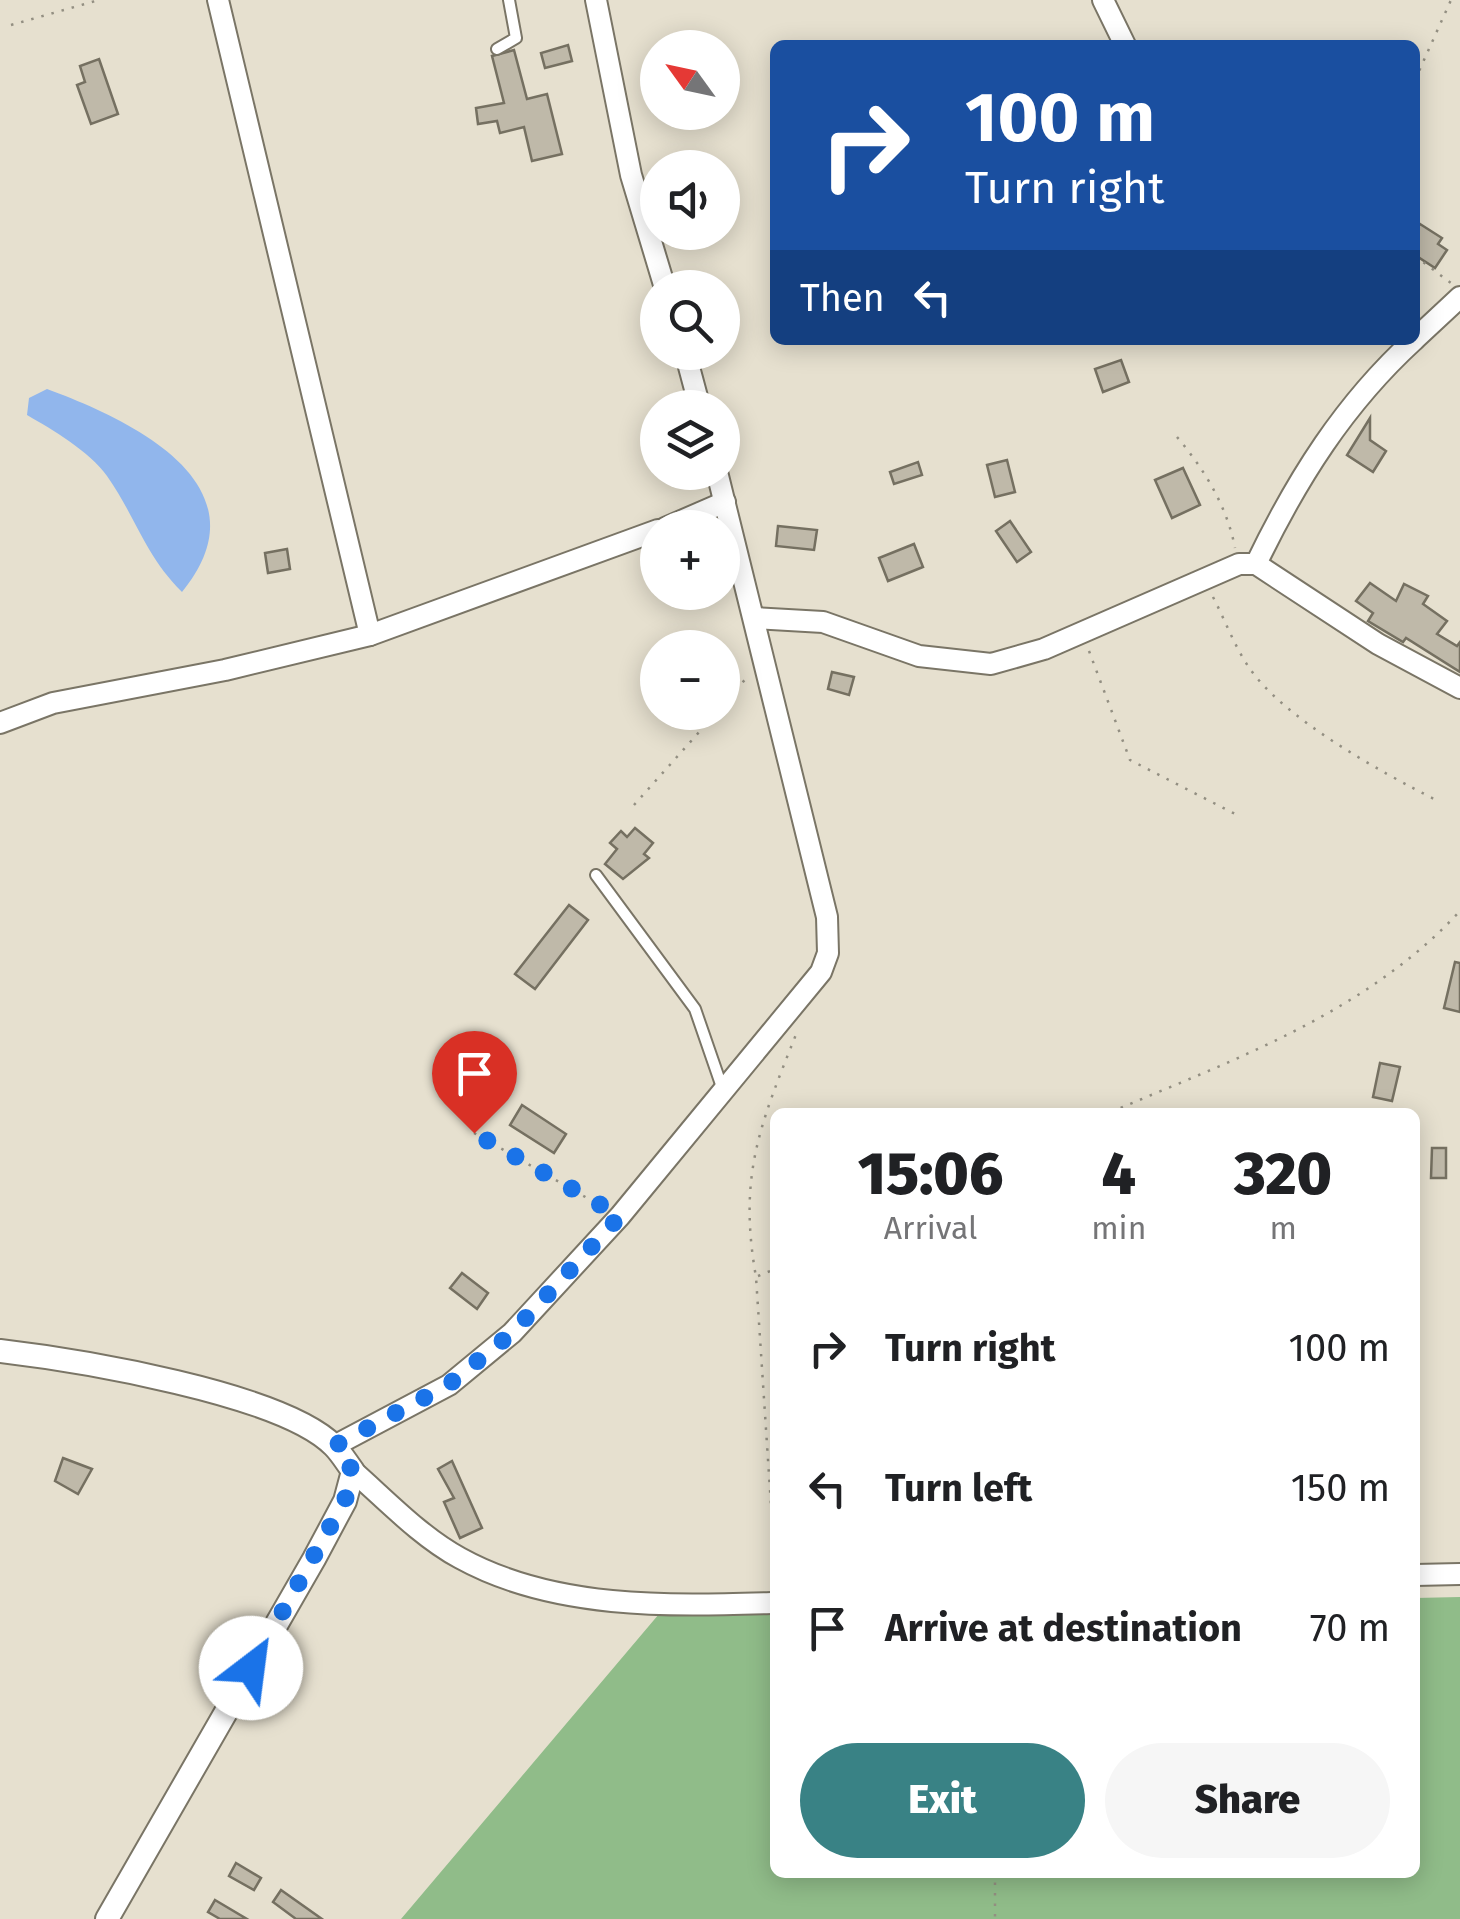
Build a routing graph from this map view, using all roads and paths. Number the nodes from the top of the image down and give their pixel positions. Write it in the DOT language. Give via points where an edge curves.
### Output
graph roads {
  1 [pos="99,0"];
  2 [pos="218,0"];
  3 [pos="509,0"];
  4 [pos="596,0"];
  5 [pos="1103,0"];
  6 [pos="1451,0"];
  7 [pos="11,25"];
  8 [pos="1123,40"];
  9 [pos="497,50"];
  10 [pos="1420,69"];
  11 [pos="1420,260"];
  12 [pos="660,270"];
  13 [pos="1460,289"];
  14 [pos="1460,297"];
  15 [pos="1420,330"];
  16 [pos="1402,345"];
  17 [pos="1177,437"];
  18 [pos="722,490"];
  19 [pos="725,502"];
  20 [pos="707,510"];
  21 [pos="640,537"];
  22 [pos="1247,564"];
  23 [pos="1203,578"];
  24 [pos="754,618"];
  25 [pos="1083,631"];
  26 [pos="370,635"];
  27 [pos="763,658"];
  28 [pos="740,685"];
  29 [pos="1460,688"];
  30 [pos="0,723"];
  31 [pos="701,730"];
  32 [pos="1436,800"];
  33 [pos="634,805"];
  34 [pos="1239,816"];
  35 [pos="596,875"];
  36 [pos="1460,911"];
  37 [pos="801,1022"];
  38 [pos="724,1091"];
  39 [pos="1120,1108"];
  40 [pos="474,1133"];
  41 [pos="620,1216"];
  42 [pos="770,1270"];
  43 [pos="756,1277"];
  44 [pos="0,1352"];
  45 [pos="334,1446"];
  46 [pos="353,1471"];
  47 [pos="770,1490"];
  48 [pos="1460,1574"];
  49 [pos="1420,1576"];
  50 [pos="770,1604"];
  51 [pos="994,1878"];
  52 [pos="107,1919"];
  53 [pos="996,1919"];
  1 -- 7 [label="path"];
  2 -- 26 [label="street"];
  3 -- 9 [label="lane" via="516,38"];
  4 -- 12 [label="street" via="631,175"];
  5 -- 8 [label="street"];
  6 -- 10 [label="path"];
  11 -- 13 [label="path"];
  14 -- 15 [label="street"];
  16 -- 22 [label="street" via="1314,455"];
  17 -- 22 [label="path" via="1216,495"];
  18 -- 19 [label="street"];
  19 -- 20 [label="street"];
  19 -- 24 [label="street"];
  21 -- 26 [label="street"];
  22 -- 23 [label="street"];
  22 -- 29 [label="street"];
  23 -- 25 [label="street"];
  23 -- 32 [label="path" via="1250,670 1270,690 1371,766"];
  24 -- 25 [label="street" via="822,622 959,664 991,664"];
  24 -- 27 [label="street"];
  25 -- 34 [label="path" via="1130,760"];
  26 -- 30 [label="street" via="53,703"];
  27 -- 28 [label="path"];
  27 -- 38 [label="street" via="827,917 828,952 821,972"];
  31 -- 33 [label="path"];
  35 -- 38 [label="lane" via="695,1009"];
  36 -- 39 [label="path" via="1358,998 1306,1028"];
  37 -- 43 [label="path" via="760,1125 748,1178"];
  38 -- 41 [label="street"];
  40 -- 41 [label="path"];
  41 -- 45 [label="street" via="512,1333 448,1385"];
  42 -- 43 [label="path"];
  43 -- 47 [label="path"];
  44 -- 45 [label="street" via="160,1378 305,1425"];
  45 -- 46 [label="street"];
  46 -- 50 [label="street" via="458,1558 504,1578 653,1605"];
  46 -- 52 [label="street" via="314,1559"];
  48 -- 49 [label="street"];
  51 -- 53 [label="path"];
}
